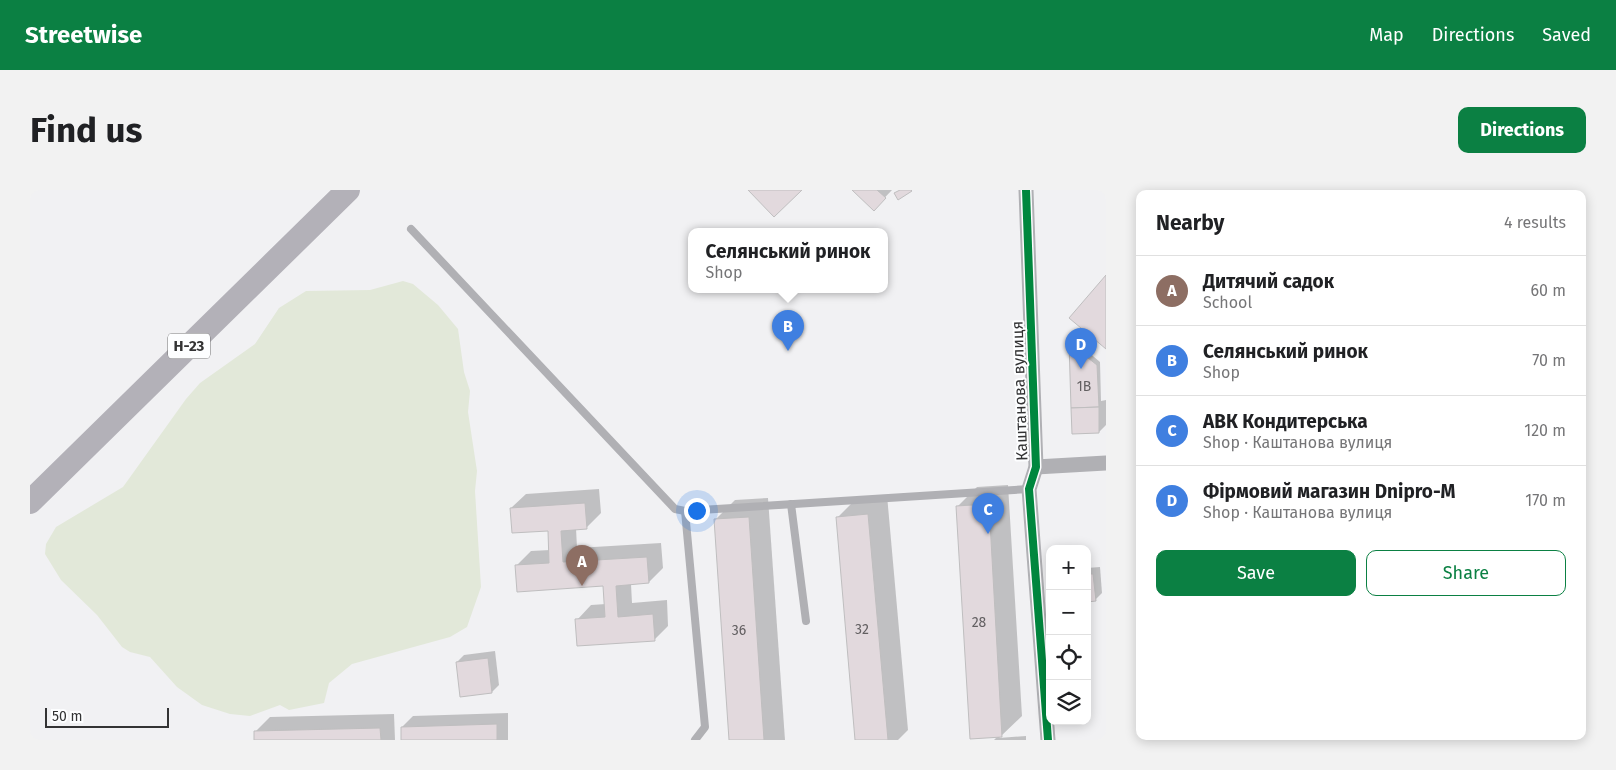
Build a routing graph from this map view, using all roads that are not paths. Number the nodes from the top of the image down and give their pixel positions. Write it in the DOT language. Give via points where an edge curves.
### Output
graph roads {
  1 [pos="348,190"];
  2 [pos="1026,190"];
  3 [pos="411,229"];
  4 [pos="1106,463"];
  5 [pos="1036,466"];
  6 [pos="1029,489"];
  7 [pos="30,502"];
  8 [pos="791,504"];
  9 [pos="685,511"];
  10 [pos="806,621"];
  11 [pos="695,740"];
  12 [pos="1048,740"];
  1 -- 7 [label="main road, Н-23"];
  2 -- 5 [label="street, Каштанова вулиця"];
  3 -- 9 [label="lane" via="675,509"];
  4 -- 5 [label="street"];
  5 -- 6 [label="street, Каштанова вулиця"];
  6 -- 8 [label="lane"];
  6 -- 12 [label="street, Каштанова вулиця"];
  8 -- 9 [label="lane"];
  8 -- 10 [label="lane"];
  9 -- 11 [label="lane" via="705,728"];
}
